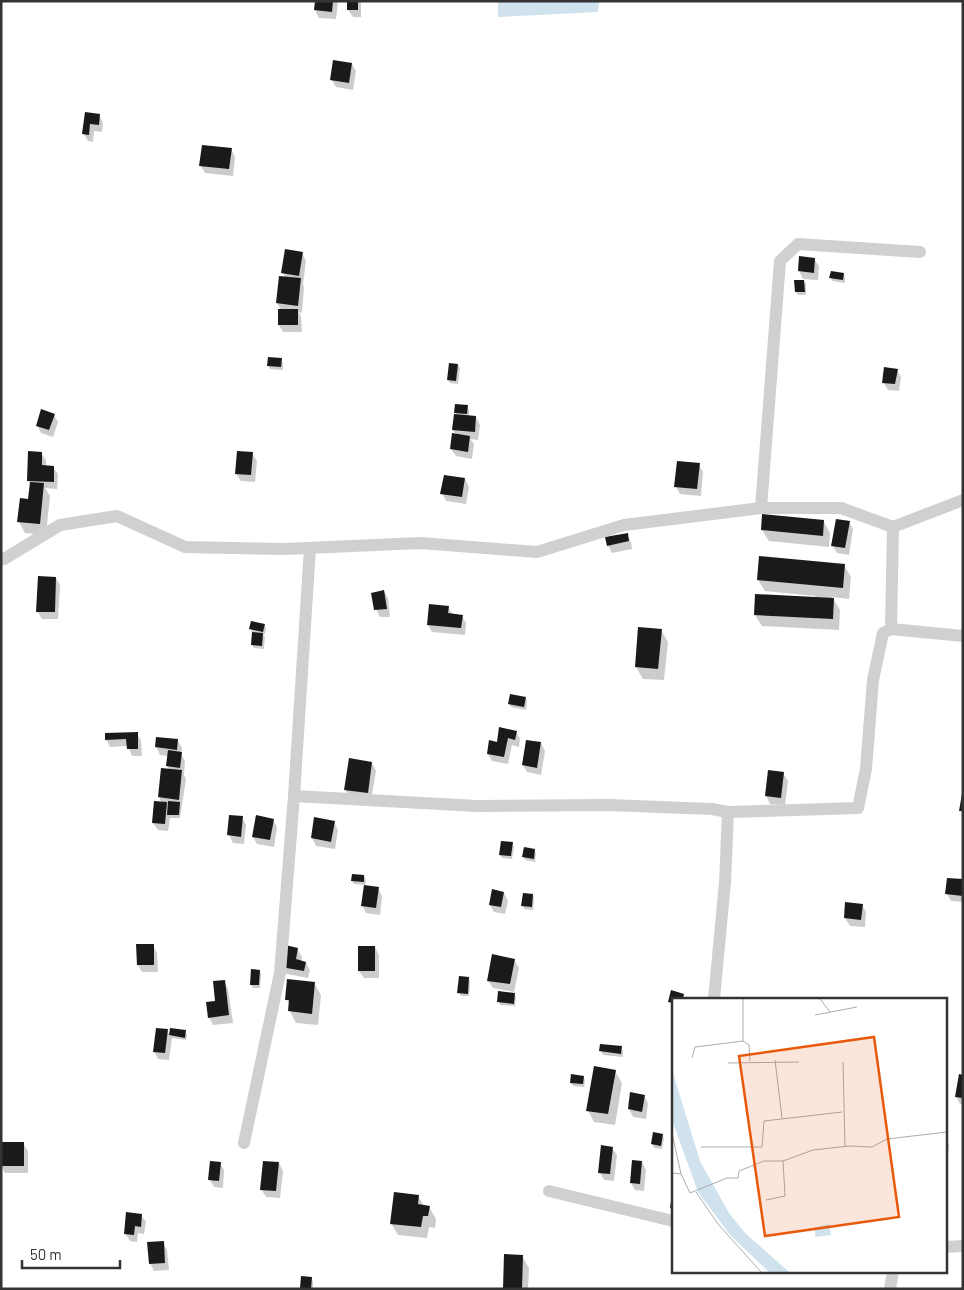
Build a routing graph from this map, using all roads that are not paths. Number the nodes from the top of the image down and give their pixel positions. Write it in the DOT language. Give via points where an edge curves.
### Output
graph roads {
  1 [pos="920,252"];
  2 [pos="963,500"];
  3 [pos="761,508"];
  4 [pos="893,527"];
  5 [pos="310,548"];
  6 [pos="1,558"];
  7 [pos="891,629"];
  8 [pos="963,636"];
  9 [pos="294,796"];
  10 [pos="728,812"];
  11 [pos="714,998"];
  12 [pos="244,1143"];
  13 [pos="549,1191"];
  14 [pos="672,1222"];
  15 [pos="946,1246"];
  16 [pos="963,1246"];
  17 [pos="893,1272"];
  18 [pos="890,1289"];
  1 -- 3 [label="street" via="798,244 780,261"];
  2 -- 4 [label="street"];
  3 -- 4 [label="street" via="841,508"];
  3 -- 5 [label="street" via="624,525 537,552 421,543"];
  4 -- 7 [label="street"];
  5 -- 6 [label="street" via="185,547 118,516 60,525"];
  5 -- 9 [label="street"];
  7 -- 8 [label="street"];
  7 -- 10 [label="street" via="883,633 873,680 866,769 858,808"];
  9 -- 10 [label="street" via="477,806 609,805"];
  9 -- 12 [label="street" via="280,973"];
  10 -- 11 [label="street"];
  13 -- 14 [label="street"];
  15 -- 16 [label="street"];
  17 -- 18 [label="street"];
}
